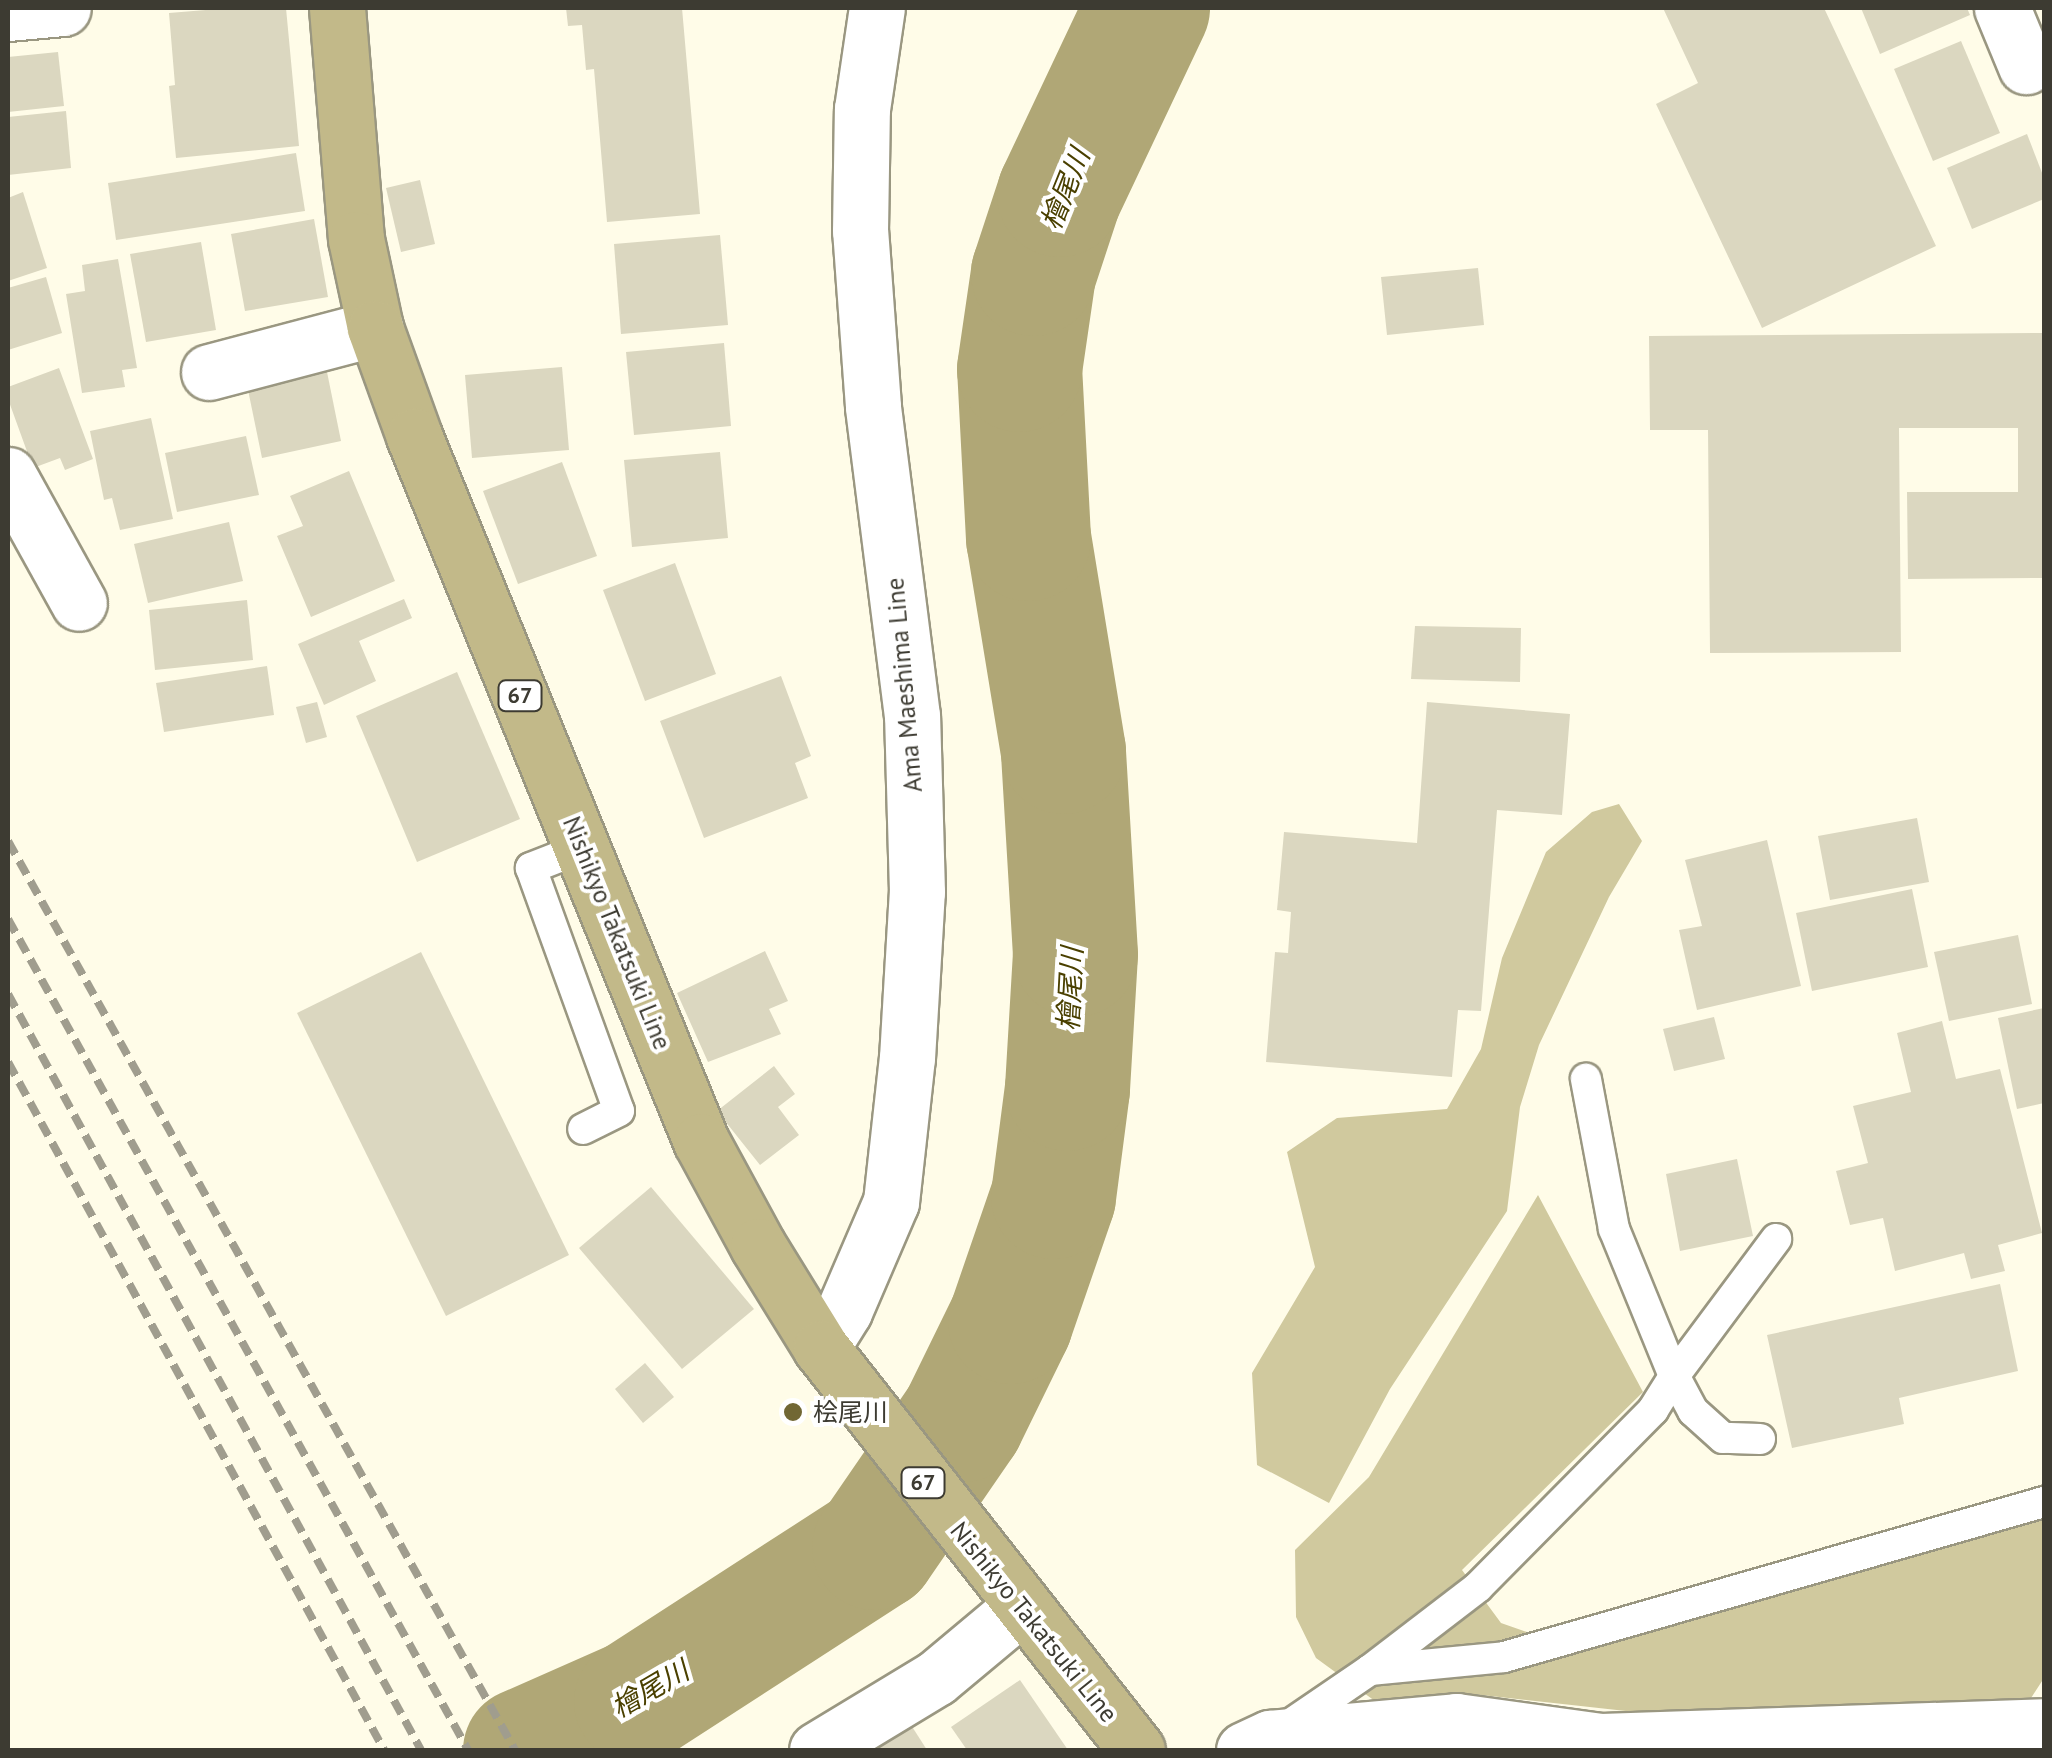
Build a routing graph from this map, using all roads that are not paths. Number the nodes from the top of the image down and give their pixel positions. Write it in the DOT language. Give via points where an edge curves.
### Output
graph roads {
  1 [pos="63,8"];
  2 [pos="337,8"];
  3 [pos="878,8"];
  4 [pos="2002,8"];
  5 [pos="8,14"];
  6 [pos="2026,66"];
  7 [pos="375,328"];
  8 [pos="208,372"];
  9 [pos="8,475"];
  10 [pos="79,603"];
  11 [pos="582,848"];
  12 [pos="1586,1079"];
  13 [pos="582,1129"];
  14 [pos="1776,1239"];
  15 [pos="821,1348"];
  16 [pos="1674,1376"];
  17 [pos="1760,1439"];
  18 [pos="2044,1502"];
  19 [pos="1006,1588"];
  20 [pos="1370,1670"];
  21 [pos="2044,1726"];
  22 [pos="1257,1744"];
  23 [pos="1607,1746"];
  24 [pos="816,1750"];
  25 [pos="1138,1750"];
  1 -- 5 [label="main road"];
  2 -- 7 [label="main road, Nishikyo Takatsuki Line / 67" via="356,239"];
  3 -- 15 [label="main road, Ama Maeshima Line" via="862,108 860,231 873,406 912,716 917,892 891,1202"];
  4 -- 6 [label="main road"];
  7 -- 8 [label="main road"];
  7 -- 11 [label="main road, Nishikyo Takatsuki Line / 67"];
  9 -- 10 [label="main road"];
  11 -- 13 [label="lane" via="531,868 619,1110"];
  11 -- 15 [label="main road, Nishikyo Takatsuki Line / 67" via="701,1141"];
  12 -- 16 [label="lane" via="1614,1229"];
  14 -- 16 [label="lane"];
  15 -- 19 [label="main road, Nishikyo Takatsuki Line / 67"];
  16 -- 17 [label="lane" via="1693,1411 1723,1438"];
  16 -- 20 [label="lane" via="1653,1410 1541,1527"];
  18 -- 20 [label="lane" via="1504,1656"];
  19 -- 24 [label="main road" via="936,1678"];
  19 -- 25 [label="main road, Nishikyo Takatsuki Line / 67"];
  20 -- 22 [label="lane"];
  21 -- 23 [label="main road"];
  22 -- 23 [label="main road" via="1456,1720"];
}
